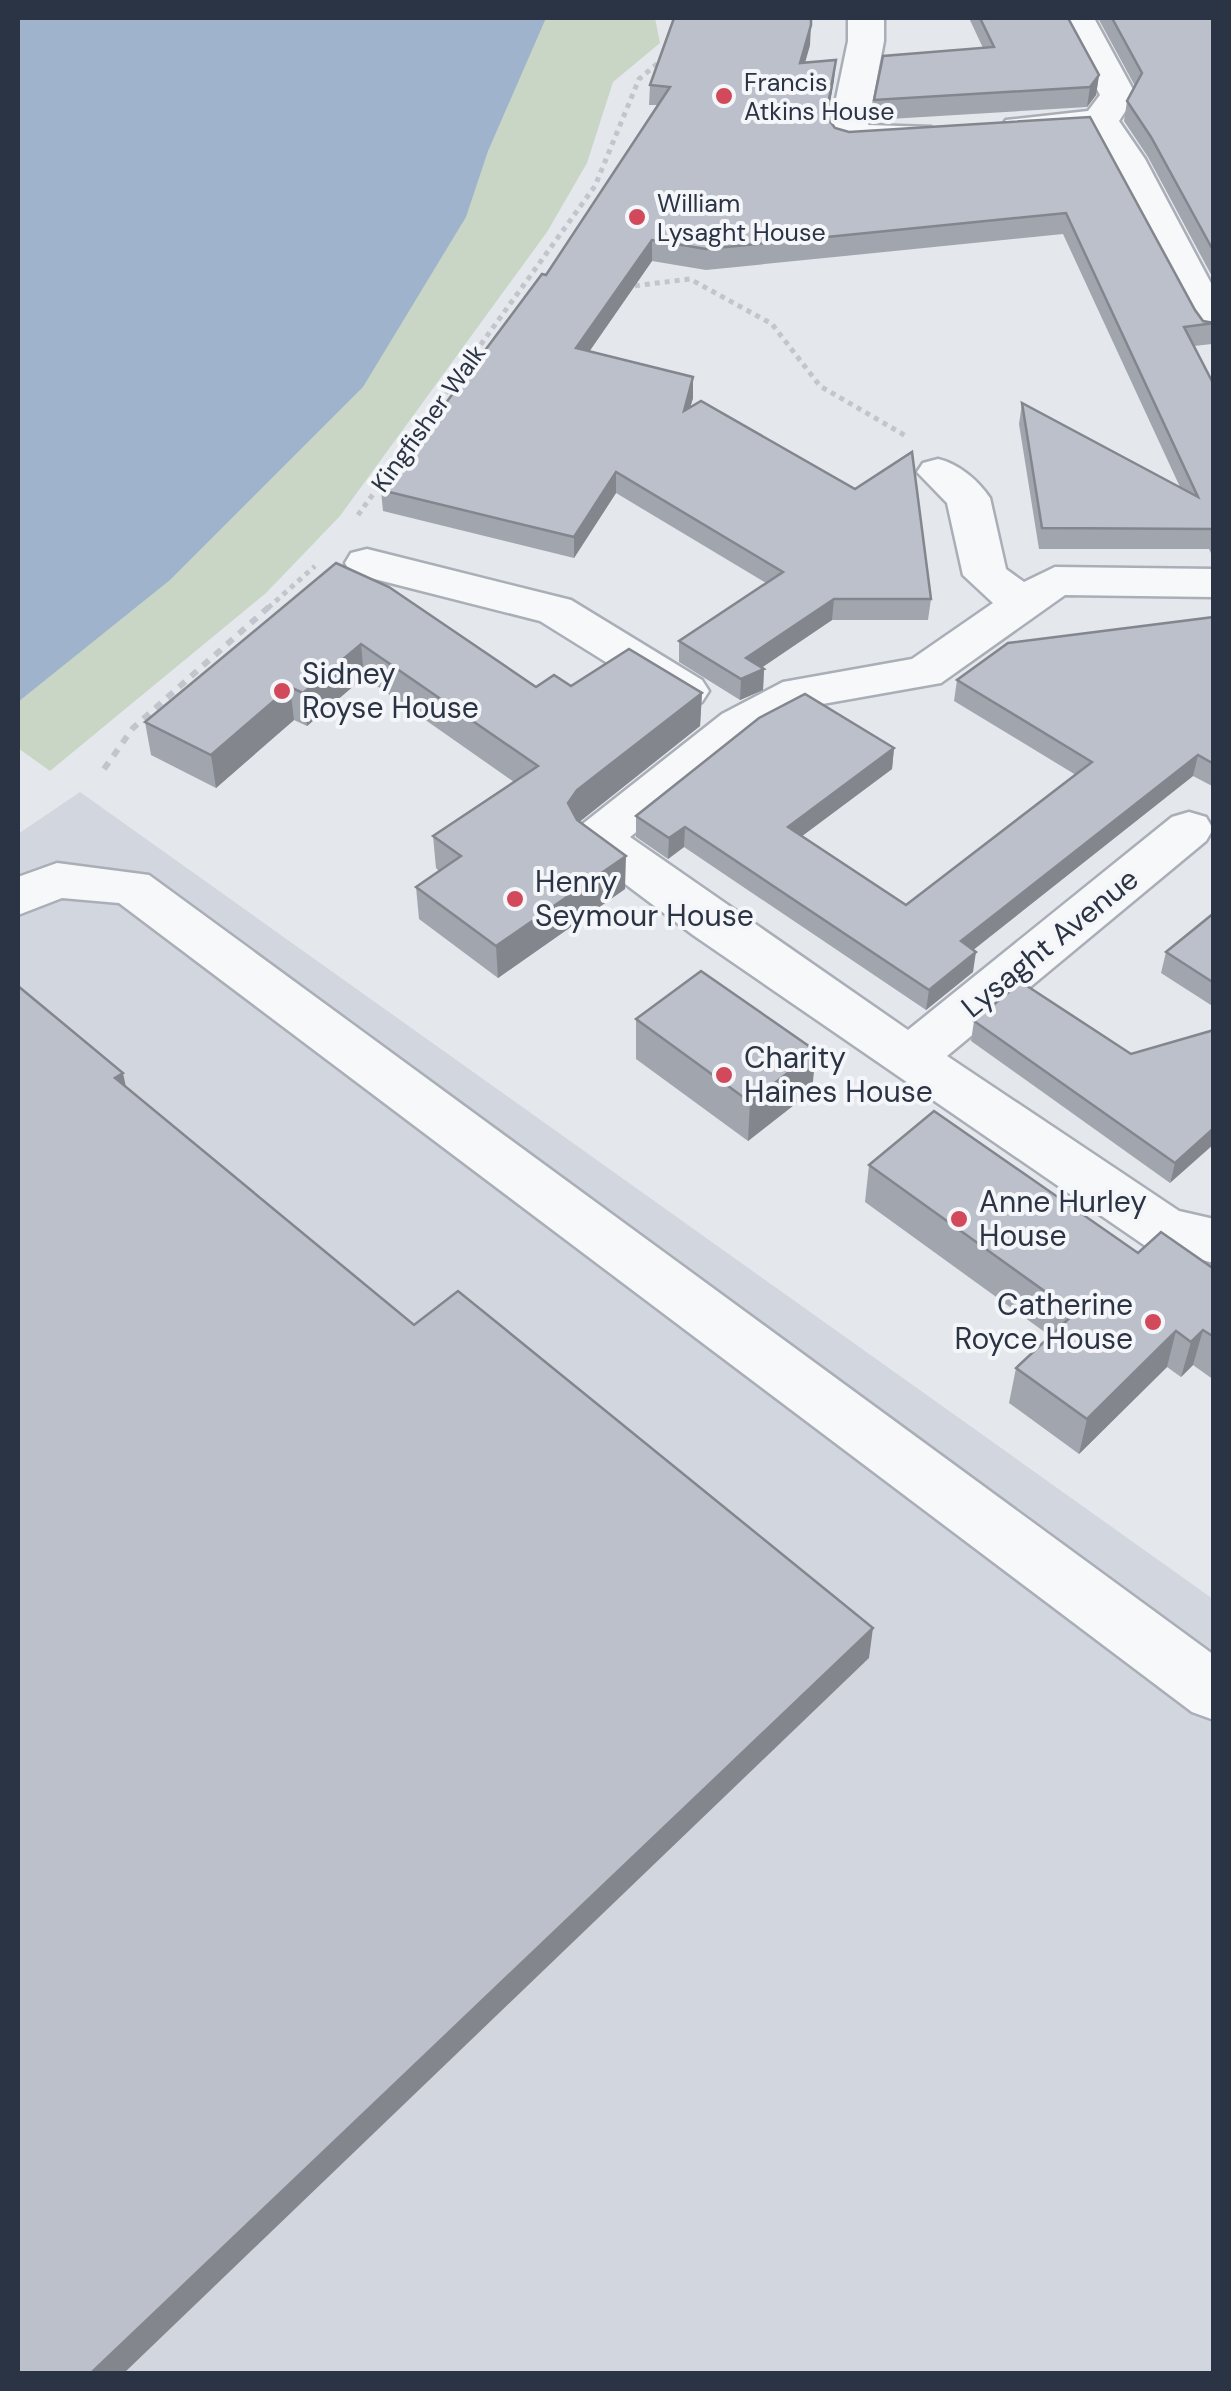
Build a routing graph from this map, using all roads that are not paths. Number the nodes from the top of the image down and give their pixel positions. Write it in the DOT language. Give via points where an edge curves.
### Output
graph roads {
  1 [pos="866,18"];
  2 [pos="1077,18"];
  3 [pos="1100,122"];
  4 [pos="984,130"];
  5 [pos="944,133"];
  6 [pos="1214,329"];
  7 [pos="938,472"];
  8 [pos="360,542"];
  9 [pos="1214,584"];
  10 [pos="1022,602"];
  11 [pos="739,725"];
  12 [pos="1189,830"];
  13 [pos="18,896"];
  14 [pos="910,1057"];
  15 [pos="1214,1242"];
  16 [pos="1214,1692"];
  1 -- 5 [label="street" via="847,137"];
  2 -- 3 [label="street" via="1118,95"];
  3 -- 4 [label="street"];
  3 -- 6 [label="street"];
  7 -- 10 [label="street" via="968,498 985,575"];
  8 -- 11 [label="street" via="555,610"];
  9 -- 10 [label="street" via="1055,580"];
  10 -- 11 [label="street" via="925,672 799,693"];
  11 -- 14 [label="street" via="597,838"];
  12 -- 14 [label="street, Lysaght Avenue"];
  13 -- 16 [label="street" via="57,880 131,887"];
  14 -- 15 [label="street" via="1164,1230"];
}
